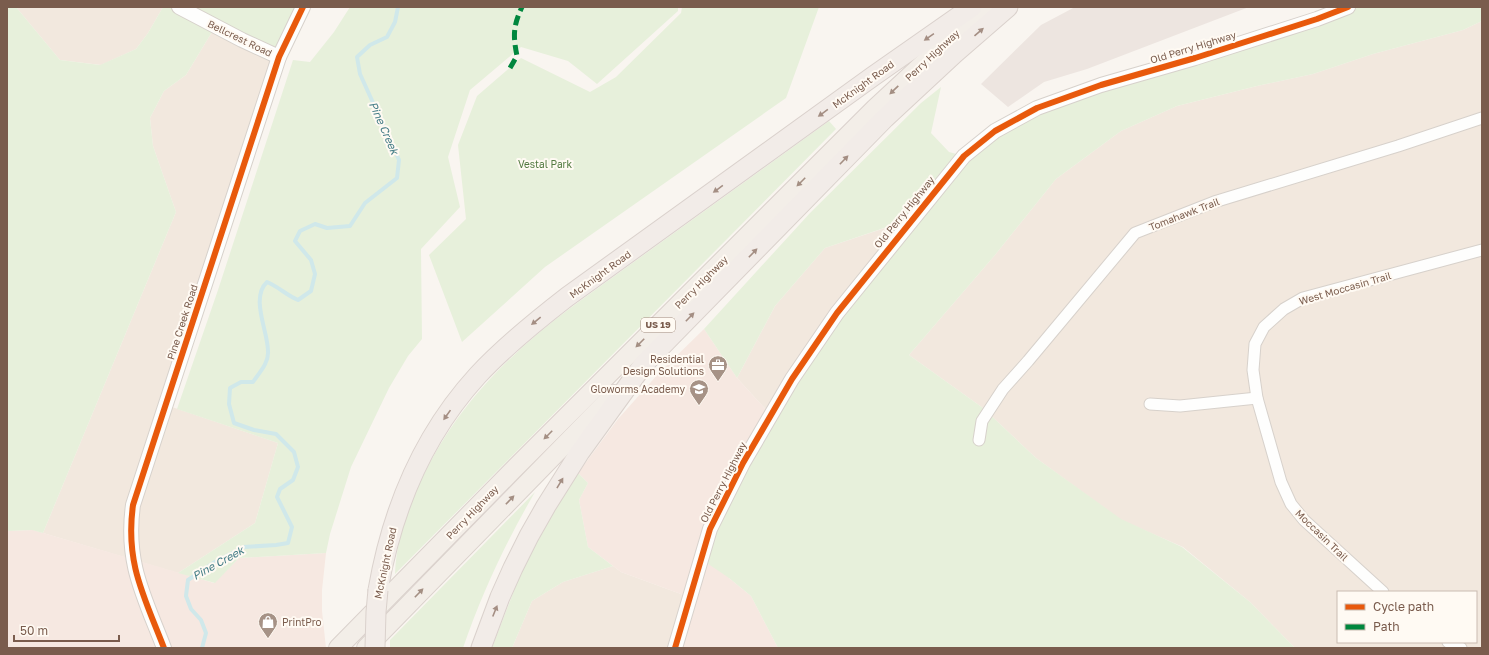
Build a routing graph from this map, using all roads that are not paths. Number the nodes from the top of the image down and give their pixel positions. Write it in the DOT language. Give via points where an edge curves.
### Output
graph roads {
  1 [pos="179,7"];
  2 [pos="303,7"];
  3 [pos="972,7"];
  4 [pos="984,7"];
  5 [pos="1008,7"];
  6 [pos="1348,7"];
  7 [pos="279,57"];
  8 [pos="1482,118"];
  9 [pos="1482,250"];
  10 [pos="643,365"];
  11 [pos="1257,398"];
  12 [pos="1150,404"];
  13 [pos="979,440"];
  14 [pos="1382,591"];
  15 [pos="1450,643"];
  16 [pos="164,648"];
  17 [pos="338,648"];
  18 [pos="366,648"];
  19 [pos="375,648"];
  20 [pos="481,648"];
  21 [pos="675,648"];
  22 [pos="1461,648"];
  1 -- 7 [label="street, Bellcrest Road"];
  2 -- 7 [label="street, Pine Creek Road"];
  3 -- 19 [label="highway, McKnight Road, one-way, bridge" via="567,297 493,360 462,394 434,435 413,473 387,547 378,590"];
  4 -- 17 [label="main road, Perry Highway / US 19, one-way" via="875,108"];
  10 -- 5 [label="highway, Perry Highway / US 19, one-way" via="885,118"];
  6 -- 21 [label="street, Old Perry Highway" via="1202,56 1101,85 1038,108 995,131 964,156 836,313 788,385 743,463 710,529"];
  7 -- 16 [label="street, Pine Creek Road" via="133,505 133,560 141,592"];
  8 -- 13 [label="street, Tomahawk Trail" via="1214,202 1135,233 1003,389 982,421"];
  9 -- 11 [label="street, West Moccasin Trail" via="1303,298 1284,309 1264,327 1255,344 1253,370"];
  18 -- 10 [label="main road, Perry Highway / US 19, one-way"];
  20 -- 10 [label="highway, one-way" via="513,568 543,512 580,452"];
  11 -- 12 [label="street" via="1180,406"];
  11 -- 14 [label="street, Moccasin Trail" via="1281,482 1291,504 1304,520"];
  15 -- 22 [label="street"];
}
